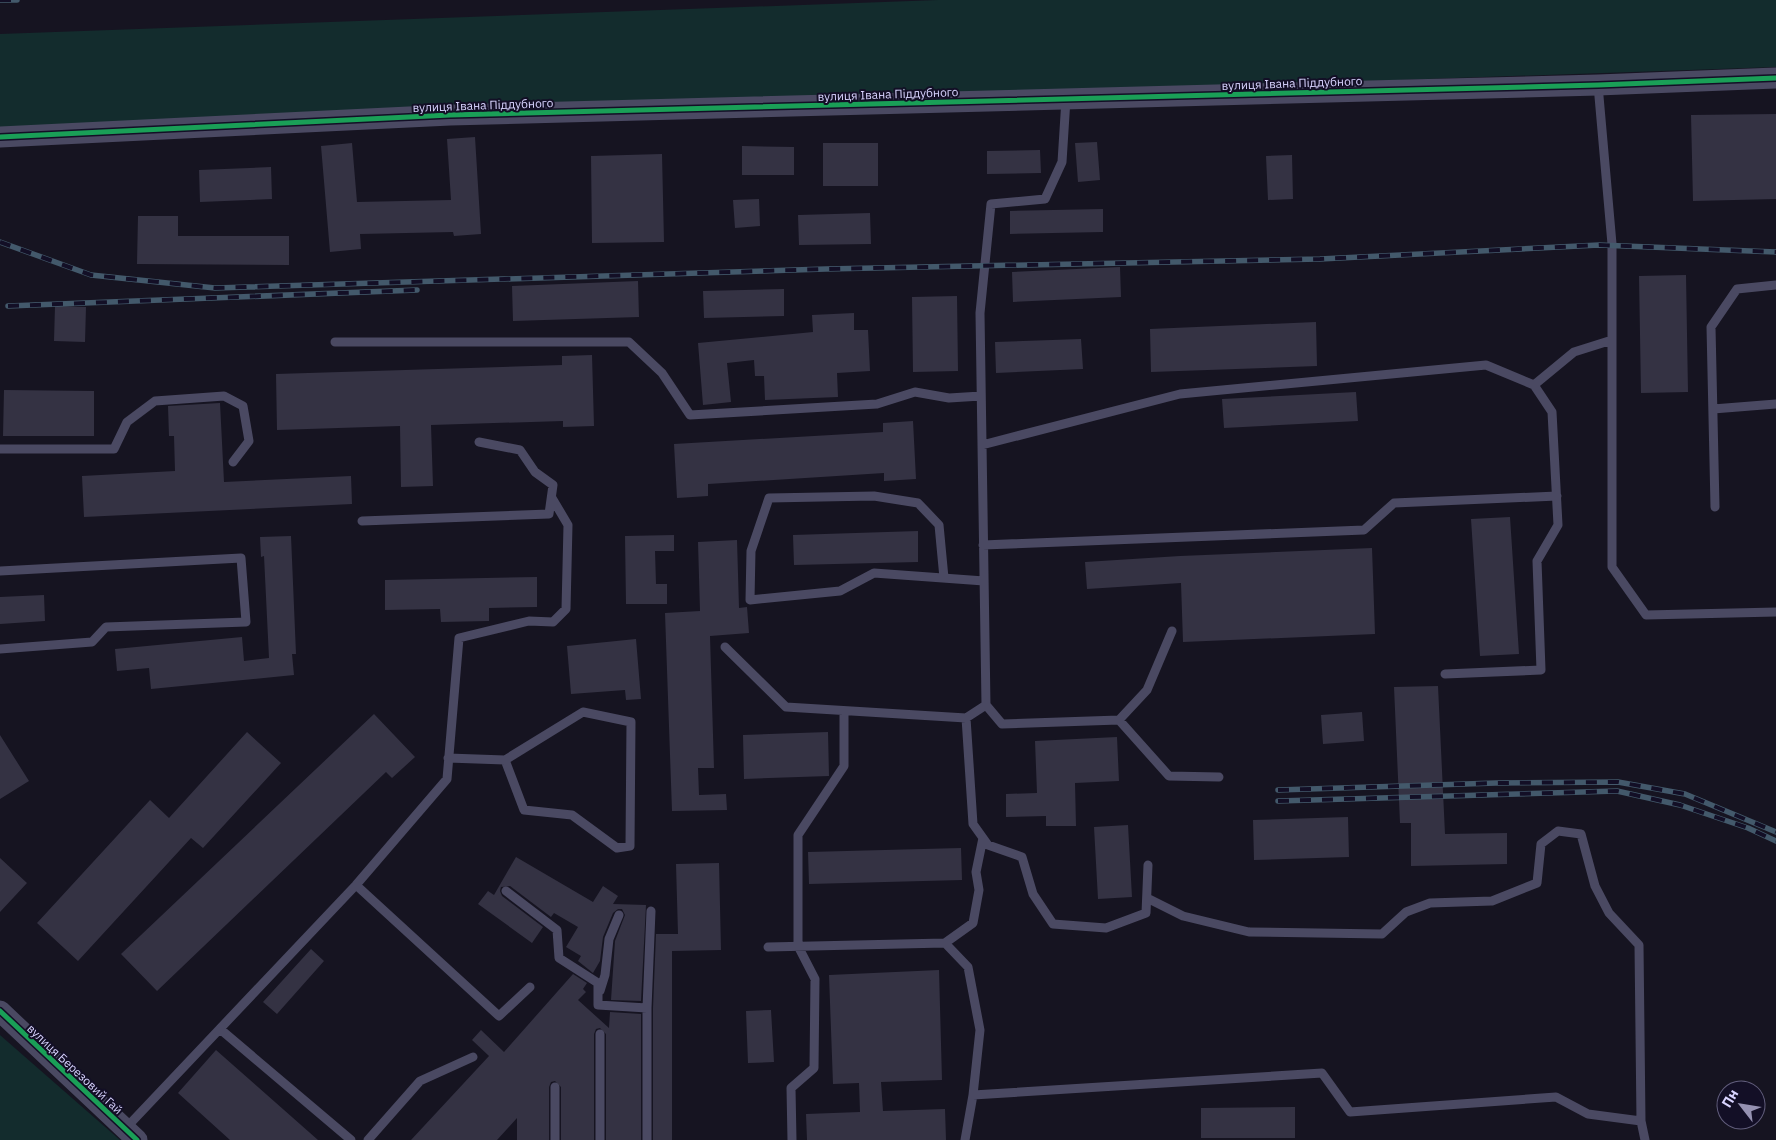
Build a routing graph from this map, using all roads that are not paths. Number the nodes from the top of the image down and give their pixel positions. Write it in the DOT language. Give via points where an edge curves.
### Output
graph roads {
  1 [pos="1776,78"];
  2 [pos="1598,85"];
  3 [pos="1066,99"];
  4 [pos="0,137"];
  5 [pos="1776,285"];
  6 [pos="1612,340"];
  7 [pos="335,342"];
  8 [pos="1534,385"];
  9 [pos="981,396"];
  10 [pos="1776,404"];
  11 [pos="1713,410"];
  12 [pos="479,442"];
  13 [pos="982,445"];
  14 [pos="0,448"];
  15 [pos="233,462"];
  16 [pos="1557,496"];
  17 [pos="552,498"];
  18 [pos="1715,507"];
  19 [pos="362,521"];
  20 [pos="983,546"];
  21 [pos="0,571"];
  22 [pos="944,578"];
  23 [pos="984,581"];
  24 [pos="1776,612"];
  25 [pos="1172,631"];
  26 [pos="725,647"];
  27 [pos="0,649"];
  28 [pos="1445,674"];
  29 [pos="986,705"];
  30 [pos="844,710"];
  31 [pos="966,718"];
  32 [pos="1119,720"];
  33 [pos="448,758"];
  34 [pos="505,760"];
  35 [pos="1219,776"];
  36 [pos="983,838"];
  37 [pos="1148,865"];
  38 [pos="356,885"];
  39 [pos="506,891"];
  40 [pos="1147,898"];
  41 [pos="652,911"];
  42 [pos="619,915"];
  43 [pos="945,943"];
  44 [pos="798,946"];
  45 [pos="768,947"];
  46 [pos="530,987"];
  47 [pos="598,998"];
  48 [pos="647,1008"];
  49 [pos="0,1011"];
  50 [pos="220,1029"];
  51 [pos="600,1034"];
  52 [pos="473,1057"];
  53 [pos="555,1087"];
  54 [pos="973,1095"];
  55 [pos="1641,1121"];
  56 [pos="131,1135"];
  57 [pos="351,1140"];
  58 [pos="368,1140"];
  59 [pos="555,1140"];
  60 [pos="600,1140"];
  61 [pos="647,1140"];
  62 [pos="792,1140"];
  63 [pos="965,1140"];
  64 [pos="1645,1140"];
  1 -- 2 [label="street, вулиця Івана Піддубного"];
  2 -- 3 [label="street, вулиця Івана Піддубного"];
  2 -- 6 [label="lane" via="1612,244"];
  3 -- 4 [label="street, вулиця Івана Піддубного" via="450,115"];
  3 -- 9 [label="lane" via="1062,162 1045,199 991,204 980,313"];
  5 -- 11 [label="lane" via="1737,289 1711,327"];
  6 -- 8 [label="lane" via="1574,352"];
  6 -- 24 [label="lane" via="1612,567 1646,615"];
  7 -- 9 [label="lane" via="629,342 662,373 690,415 877,404 915,392 949,398"];
  8 -- 13 [label="lane" via="1486,365 1180,394"];
  8 -- 16 [label="lane" via="1552,412"];
  9 -- 13 [label="lane"];
  10 -- 11 [label="lane"];
  11 -- 18 [label="lane"];
  12 -- 17 [label="lane" via="520,450 534,472 553,485"];
  13 -- 20 [label="lane"];
  14 -- 15 [label="lane" via="114,448 127,422 156,401 224,396 243,406 249,441"];
  16 -- 20 [label="lane" via="1394,503 1364,530"];
  16 -- 28 [label="lane" via="1558,525 1537,561 1541,670"];
  17 -- 19 [label="lane" via="549,514"];
  17 -- 33 [label="lane" via="568,525 566,609 553,622 529,622 459,638"];
  20 -- 23 [label="lane"];
  21 -- 27 [label="lane" via="241,558 246,622 106,627 92,642"];
  22 -- 22 [label="lane" via="874,573 840,591 750,600 751,551 769,498 874,496 918,503 939,524"];
  22 -- 23 [label="lane"];
  23 -- 29 [label="lane"];
  25 -- 32 [label="lane" via="1147,690"];
  26 -- 30 [label="lane" via="786,707"];
  29 -- 31 [label="lane"];
  29 -- 32 [label="lane" via="1002,724"];
  30 -- 31 [label="lane"];
  30 -- 44 [label="lane" via="844,766 798,835"];
  31 -- 36 [label="lane" via="973,824"];
  32 -- 35 [label="lane" via="1169,776"];
  33 -- 34 [label="lane"];
  33 -- 38 [label="lane" via="447,779"];
  34 -- 34 [label="lane" via="524,810 572,815 617,848 630,846 631,722 583,712"];
  36 -- 40 [label="lane" via="988,845 1022,857 1034,894 1053,924 1106,928 1146,913"];
  36 -- 43 [label="lane" via="976,872 979,890 973,922"];
  37 -- 40 [label="lane"];
  38 -- 46 [label="lane" via="499,1016"];
  38 -- 50 [label="lane"];
  39 -- 47 [label="lane" via="557,930 559,958 598,983"];
  40 -- 55 [label="lane" via="1183,916 1249,932 1382,934 1406,912 1430,903 1492,901 1537,883 1541,844 1558,831 1581,834 1595,886 1604,904 1639,945"];
  41 -- 48 [label="lane"];
  42 -- 47 [label="lane" via="609,939 605,975"];
  43 -- 44 [label="lane"];
  43 -- 54 [label="lane" via="968,967 980,1030"];
  44 -- 45 [label="lane"];
  44 -- 62 [label="lane" via="815,979 814,1068 791,1088"];
  47 -- 48 [label="lane" via="598,1005"];
  48 -- 61 [label="lane"];
  49 -- 56 [label="street, вулиця Березовий Гай"];
  50 -- 56 [label="lane"];
  50 -- 57 [label="lane"];
  51 -- 60 [label="lane"];
  52 -- 58 [label="lane" via="420,1081"];
  53 -- 59 [label="lane"];
  54 -- 55 [label="lane" via="1322,1073 1350,1112 1556,1097 1588,1114"];
  54 -- 63 [label="lane"];
  55 -- 64 [label="lane"];
}
